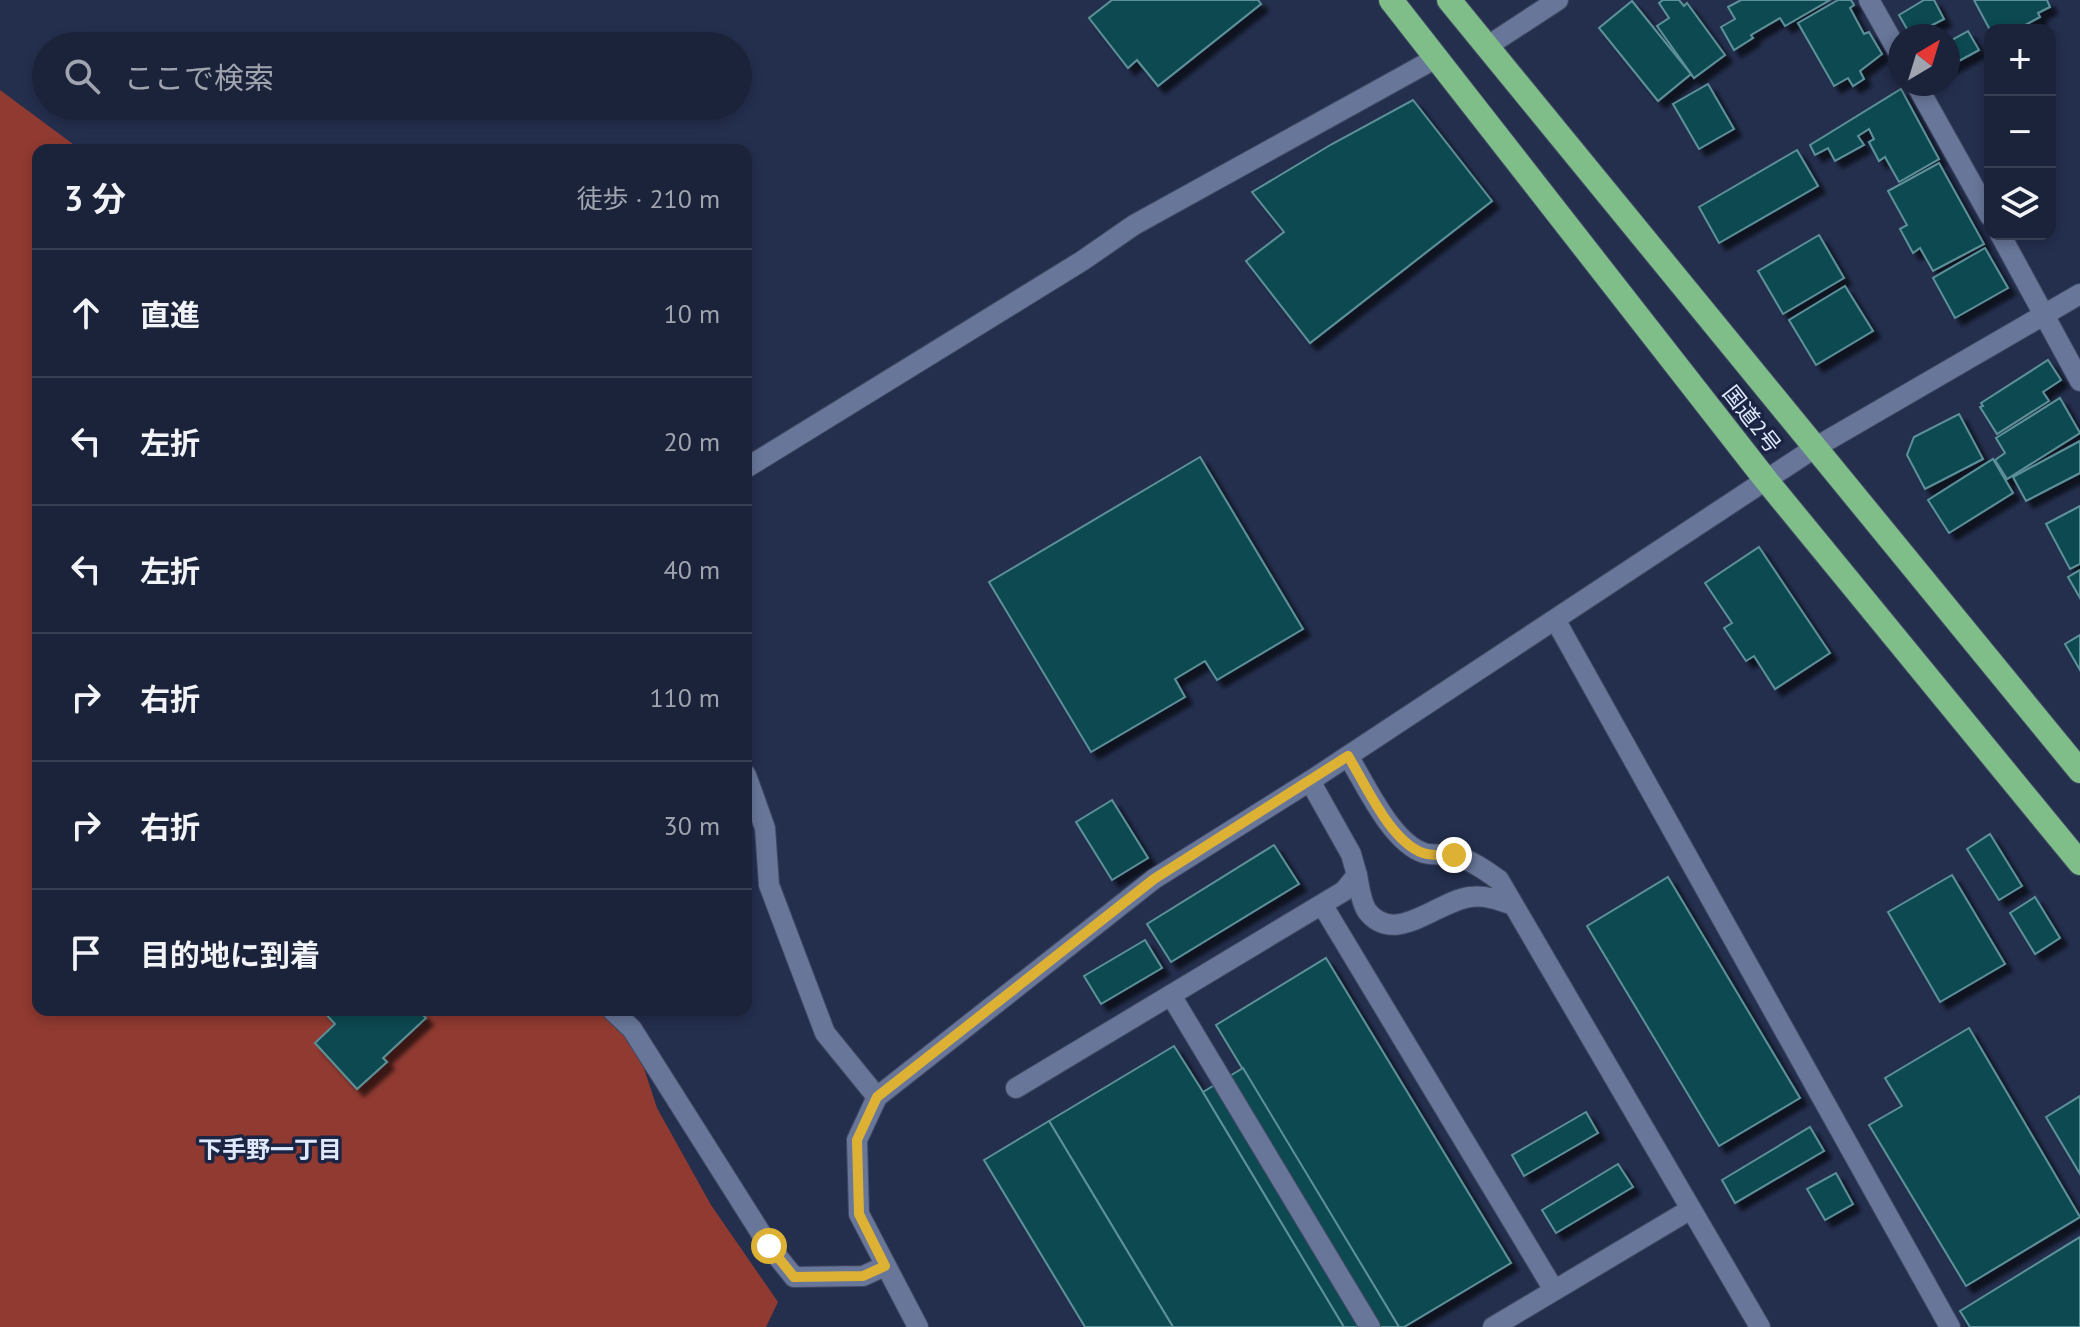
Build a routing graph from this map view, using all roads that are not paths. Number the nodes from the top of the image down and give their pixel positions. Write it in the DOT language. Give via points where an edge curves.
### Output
graph roads {
  1 [pos="1391,0"];
  2 [pos="1449,0"];
  3 [pos="1558,0"];
  4 [pos="1869,0"];
  5 [pos="1888,34"];
  6 [pos="1486,47"];
  7 [pos="1438,57"];
  8 [pos="1923,96"];
  9 [pos="1984,205"];
  10 [pos="2003,240"];
  11 [pos="2080,294"];
  12 [pos="2044,314"];
  13 [pos="2080,381"];
  14 [pos="1816,447"];
  15 [pos="752,464"];
  16 [pos="1766,480"];
  17 [pos="1556,621"];
  18 [pos="1348,756"];
  19 [pos="2080,771"];
  20 [pos="1310,781"];
  21 [pos="752,792"];
  22 [pos="2080,863"];
  23 [pos="1357,875"];
  24 [pos="1513,905"];
  25 [pos="1323,906"];
  26 [pos="1172,997"];
  27 [pos="618,1016"];
  28 [pos="1016,1088"];
  29 [pos="877,1097"];
  30 [pos="1691,1209"];
  31 [pos="885,1266"];
  32 [pos="1554,1290"];
  33 [pos="918,1327"];
  34 [pos="1370,1327"];
  35 [pos="1493,1327"];
  36 [pos="1760,1327"];
  37 [pos="1950,1327"];
  1 -- 7 [label="highway, 国道2号"];
  2 -- 6 [label="highway, 国道2号"];
  3 -- 6 [label="street"];
  4 -- 5 [label="street"];
  6 -- 14 [label="highway, 国道2号"];
  7 -- 15 [label="street" via="1134,225"];
  7 -- 16 [label="highway, 国道2号"];
  8 -- 9 [label="street"];
  10 -- 12 [label="street"];
  11 -- 12 [label="street"];
  12 -- 13 [label="street"];
  12 -- 14 [label="street"];
  14 -- 16 [label="street"];
  14 -- 19 [label="highway, 国道2号"];
  16 -- 17 [label="street"];
  16 -- 22 [label="highway, 国道2号"];
  17 -- 18 [label="street"];
  17 -- 37 [label="street"];
  18 -- 20 [label="street"];
  18 -- 24 [label="street" via="1394,831 1410,846 1478,865 1499,880"];
  20 -- 23 [label="street" via="1351,854"];
  20 -- 29 [label="street" via="1154,879"];
  21 -- 29 [label="street" via="765,828 769,885 825,1033"];
  23 -- 24 [label="street" via="1366,909 1379,922 1398,927 1468,897"];
  23 -- 25 [label="street"];
  24 -- 30 [label="street"];
  25 -- 26 [label="street"];
  25 -- 32 [label="street"];
  26 -- 28 [label="street"];
  26 -- 34 [label="street"];
  27 -- 31 [label="street" via="632,1029 794,1277 863,1276"];
  29 -- 31 [label="street" via="857,1140 859,1214"];
  30 -- 32 [label="street"];
  30 -- 36 [label="street"];
  31 -- 33 [label="street"];
  32 -- 35 [label="street"];
}
